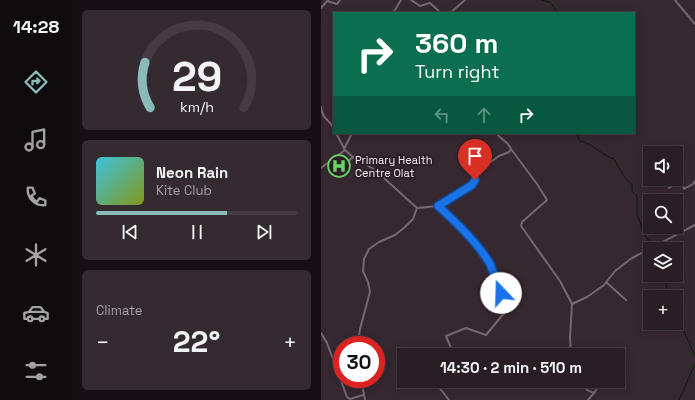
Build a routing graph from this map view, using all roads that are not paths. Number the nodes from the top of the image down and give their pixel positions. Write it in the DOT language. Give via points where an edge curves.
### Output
graph roads {
  1 [pos="340,0"];
  2 [pos="401,0"];
  3 [pos="411,0"];
  4 [pos="465,0"];
  5 [pos="675,0"];
  6 [pos="327,1"];
  7 [pos="321,8"];
  8 [pos="394,12"];
  9 [pos="440,12"];
  10 [pos="451,12"];
  11 [pos="695,24"];
  12 [pos="321,107"];
  13 [pos="333,127"];
  14 [pos="336,134"];
  15 [pos="352,134"];
  16 [pos="497,134"];
  17 [pos="344,149"];
  18 [pos="511,149"];
  19 [pos="353,157"];
  20 [pos="344,165"];
  21 [pos="321,168"];
  22 [pos="695,181"];
  23 [pos="669,188"];
  24 [pos="438,206"];
  25 [pos="417,208"];
  26 [pos="695,225"];
  27 [pos="606,282"];
  28 [pos="627,300"];
  29 [pos="573,304"];
  30 [pos="321,333"];
  31 [pos="359,336"];
  32 [pos="451,348"];
  33 [pos="571,348"];
  34 [pos="362,388"];
  35 [pos="440,388"];
  36 [pos="585,388"];
  37 [pos="597,388"];
  38 [pos="594,393"];
  39 [pos="363,395"];
  40 [pos="365,400"];
  41 [pos="449,400"];
  42 [pos="589,400"];
  1 -- 6 [label="street" via="337,4"];
  2 -- 8 [label="street"];
  3 -- 9 [label="street" via="420,6 430,3"];
  4 -- 10 [label="street"];
  5 -- 11 [label="street"];
  6 -- 7 [label="street"];
  12 -- 13 [label="street" via="322,115"];
  14 -- 17 [label="street"];
  15 -- 17 [label="street"];
  16 -- 18 [label="street"];
  17 -- 19 [label="street"];
  17 -- 21 [label="street"];
  18 -- 24 [label="street" via="474,174 475,180 472,185"];
  18 -- 29 [label="street" via="547,200 521,223 521,229 560,281"];
  19 -- 20 [label="street"];
  19 -- 25 [label="street" via="375,170"];
  22 -- 23 [label="street" via="685,189 681,179"];
  24 -- 25 [label="street"];
  24 -- 32 [label="street" via="457,223 490,264 509,307 486,335 466,328 446,336"];
  25 -- 31 [label="street" via="413,219 405,227 369,249 364,259 363,271 370,292"];
  26 -- 27 [label="street" via="633,258"];
  27 -- 28 [label="street"];
  27 -- 29 [label="street"];
  29 -- 33 [label="street"];
  30 -- 39 [label="street" via="347,397 350,399"];
  34 -- 39 [label="street"];
  35 -- 41 [label="street"];
  36 -- 38 [label="street"];
  37 -- 38 [label="street"];
  38 -- 42 [label="street"];
  39 -- 40 [label="street"];
}
